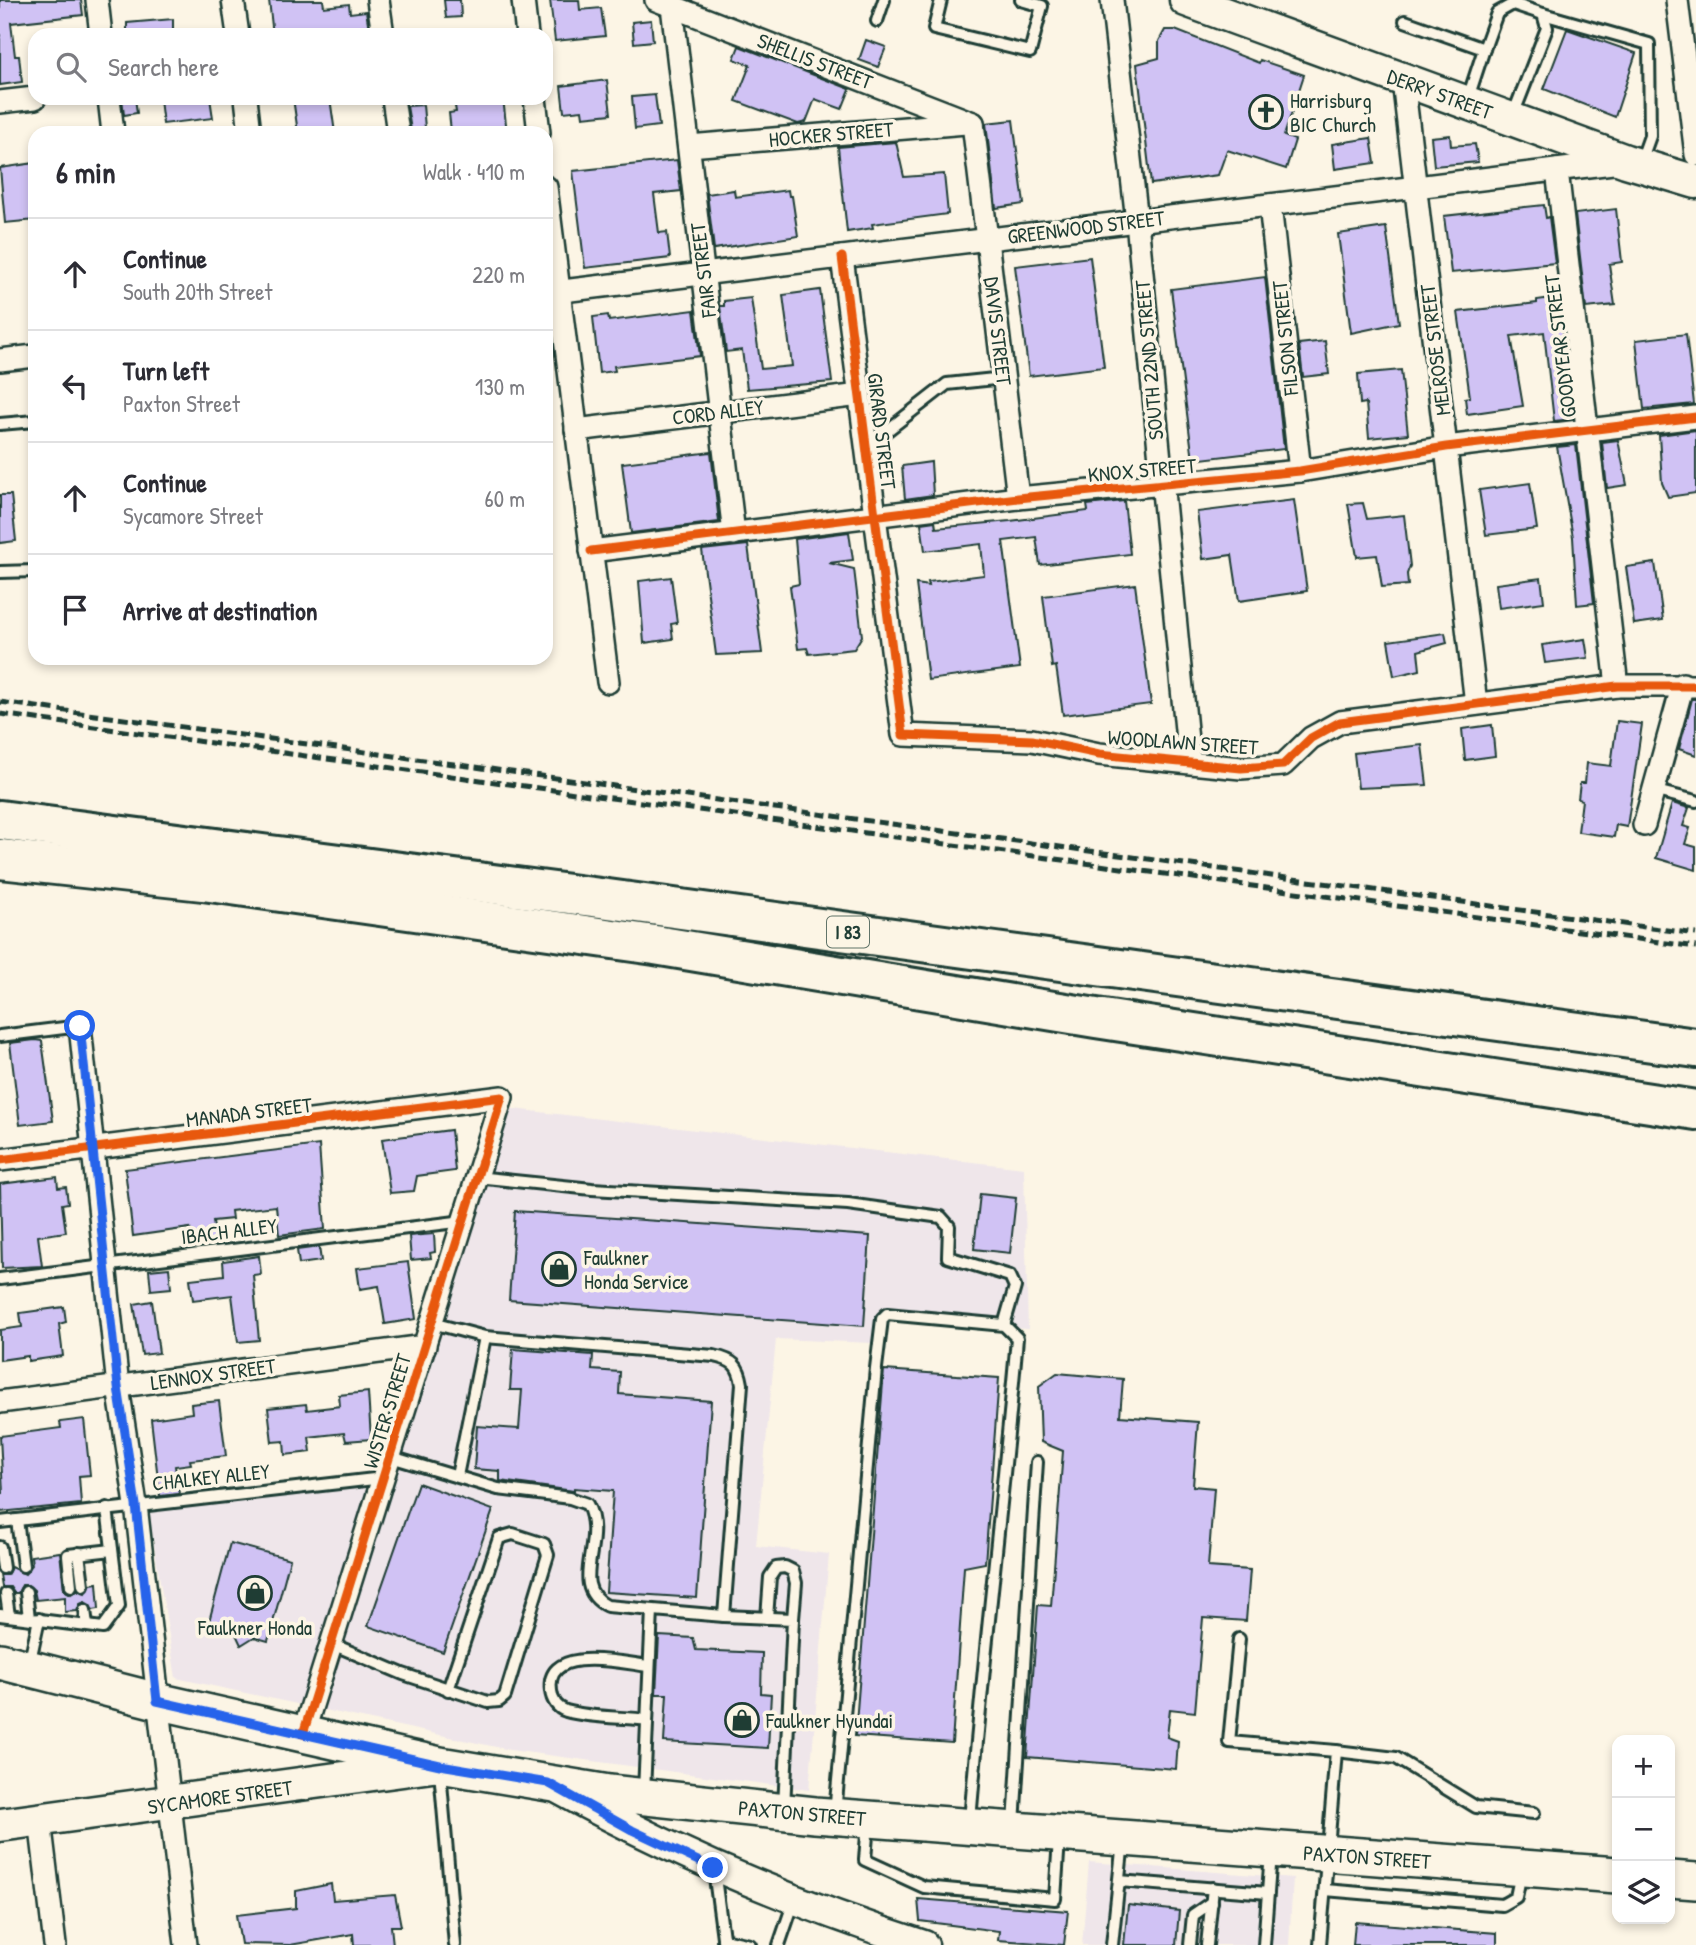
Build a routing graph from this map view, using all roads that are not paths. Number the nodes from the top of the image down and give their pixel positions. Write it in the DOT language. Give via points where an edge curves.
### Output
graph roads {
  1 [pos="97,0"];
  2 [pos="233,0"];
  3 [pos="378,0"];
  4 [pos="523,0"];
  5 [pos="884,0"];
  6 [pos="941,0"];
  7 [pos="1021,0"];
  8 [pos="1112,0"];
  9 [pos="1186,0"];
  10 [pos="1677,0"];
  11 [pos="664,3"];
  12 [pos="1544,14"];
  13 [pos="1405,20"];
  14 [pos="877,21"];
  15 [pos="100,28"];
  16 [pos="237,28"];
  17 [pos="382,28"];
  18 [pos="526,28"];
  19 [pos="1484,49"];
  20 [pos="1403,80"];
  21 [pos="28,99"];
  22 [pos="0,102"];
  23 [pos="1466,103"];
  24 [pos="110,105"];
  25 [pos="247,105"];
  26 [pos="394,105"];
  27 [pos="536,105"];
  28 [pos="1511,120"];
  29 [pos="973,122"];
  30 [pos="112,126"];
  31 [pos="249,126"];
  32 [pos="397,126"];
  33 [pos="538,126"];
  34 [pos="689,146"];
  35 [pos="1695,147"];
  36 [pos="1633,163"];
  37 [pos="1557,170"];
  38 [pos="1696,182"];
  39 [pos="1416,187"];
  40 [pos="1270,205"];
  41 [pos="1137,221"];
  42 [pos="987,239"];
  43 [pos="842,257"];
  44 [pos="704,274"];
  45 [pos="553,293"];
  46 [pos="28,357"];
  47 [pos="0,360"];
  48 [pos="1004,378"];
  49 [pos="860,395"];
  50 [pos="721,411"];
  51 [pos="1696,417"];
  52 [pos="28,422"];
  53 [pos="0,424"];
  54 [pos="576,429"];
  55 [pos="1587,430"];
  56 [pos="866,447"];
  57 [pos="1446,447"];
  58 [pos="1300,471"];
  59 [pos="1160,486"];
  60 [pos="1018,498"];
  61 [pos="875,517"];
  62 [pos="734,534"];
  63 [pos="591,551"];
  64 [pos="28,571"];
  65 [pos="0,572"];
  66 [pos="608,682"];
  67 [pos="1692,684"];
  68 [pos="1617,686"];
  69 [pos="1476,704"];
  70 [pos="903,735"];
  71 [pos="1189,761"];
  72 [pos="1652,790"];
  73 [pos="1696,801"];
  74 [pos="0,820"];
  75 [pos="1644,825"];
  76 [pos="0,859"];
  77 [pos="80,1026"];
  78 [pos="0,1036"];
  79 [pos="1696,1048"];
  80 [pos="502,1097"];
  81 [pos="1696,1110"];
  82 [pos="94,1150"];
  83 [pos="0,1160"];
  84 [pos="476,1177"];
  85 [pos="464,1221"];
  86 [pos="106,1266"];
  87 [pos="0,1279"];
  88 [pos="432,1323"];
  89 [pos="1004,1325"];
  90 [pos="485,1337"];
  91 [pos="425,1346"];
  92 [pos="118,1387"];
  93 [pos="0,1402"];
  94 [pos="391,1457"];
  95 [pos="1037,1462"];
  96 [pos="457,1476"];
  97 [pos="385,1478"];
  98 [pos="136,1505"];
  99 [pos="107,1508"];
  100 [pos="17,1520"];
  101 [pos="0,1522"];
  102 [pos="0,1547"];
  103 [pos="112,1550"];
  104 [pos="23,1566"];
  105 [pos="3,1568"];
  106 [pos="77,1585"];
  107 [pos="26,1592"];
  108 [pos="6,1594"];
  109 [pos="85,1610"];
  110 [pos="652,1610"];
  111 [pos="73,1612"];
  112 [pos="4,1615"];
  113 [pos="724,1616"];
  114 [pos="34,1618"];
  115 [pos="767,1618"];
  116 [pos="793,1619"];
  117 [pos="75,1624"];
  118 [pos="87,1625"];
  119 [pos="1239,1639"];
  120 [pos="332,1644"];
  121 [pos="14,1664"];
  122 [pos="649,1666"];
  123 [pos="448,1690"];
  124 [pos="157,1701"];
  125 [pos="647,1720"];
  126 [pos="303,1734"];
  127 [pos="1336,1751"];
  128 [pos="440,1765"];
  129 [pos="548,1783"];
  130 [pos="644,1797"];
  131 [pos="170,1804"];
  132 [pos="783,1811"];
  133 [pos="1534,1813"];
  134 [pos="852,1818"];
  135 [pos="40,1820"];
  136 [pos="0,1825"];
  137 [pos="970,1827"];
  138 [pos="1013,1830"];
  139 [pos="1059,1834"];
  140 [pos="1123,1838"];
  141 [pos="1271,1850"];
  142 [pos="1328,1854"];
  143 [pos="713,1868"];
  144 [pos="1522,1868"];
  145 [pos="1612,1875"];
  146 [pos="1675,1879"];
  147 [pos="1119,1881"];
  148 [pos="1696,1881"];
  149 [pos="1213,1888"];
  150 [pos="1325,1890"];
  151 [pos="1268,1892"];
  152 [pos="795,1899"];
  153 [pos="1212,1902"];
  154 [pos="875,1937"];
  155 [pos="724,1942"];
  156 [pos="55,1945"];
  157 [pos="186,1945"];
  158 [pos="455,1945"];
  159 [pos="750,1945"];
  160 [pos="779,1945"];
  161 [pos="924,1945"];
  162 [pos="1112,1945"];
  163 [pos="1190,1945"];
  164 [pos="1207,1945"];
  165 [pos="1264,1945"];
  166 [pos="1320,1945"];
  1 -- 15 [label="street"];
  2 -- 16 [label="street"];
  3 -- 17 [label="street"];
  4 -- 18 [label="street"];
  5 -- 14 [label="lane"];
  6 -- 7 [label="lane" via="934,29 1030,52 1042,6"];
  8 -- 41 [label="street, SOUTH 22ND STREET"];
  9 -- 20 [label="main road, DERRY STREET"];
  10 -- 35 [label="street"];
  11 -- 29 [label="street, SHELLIS STREET"];
  11 -- 34 [label="street, FAIR STREET"];
  12 -- 19 [label="lane" via="1513,4 1496,13"];
  12 -- 28 [label="lane" via="1547,28"];
  12 -- 36 [label="lane" via="1649,44 1650,136"];
  13 -- 19 [label="lane"];
  19 -- 23 [label="lane"];
  20 -- 23 [label="main road, DERRY STREET"];
  20 -- 39 [label="street, MELROSE STREET"];
  21 -- 22 [label="street"];
  23 -- 28 [label="main road, DERRY STREET"];
  24 -- 30 [label="street"];
  25 -- 31 [label="street"];
  26 -- 32 [label="street"];
  27 -- 33 [label="street"];
  28 -- 36 [label="main road, DERRY STREET"];
  29 -- 34 [label="street, HOCKER STREET"];
  29 -- 42 [label="street, DAVIS STREET"];
  34 -- 44 [label="street, FAIR STREET"];
  36 -- 37 [label="street, GREENWOOD STREET"];
  36 -- 38 [label="main road, DERRY STREET"];
  37 -- 39 [label="street, GREENWOOD STREET"];
  37 -- 55 [label="street, GOODYEAR STREET"];
  39 -- 40 [label="street, GREENWOOD STREET"];
  39 -- 57 [label="street, MELROSE STREET"];
  40 -- 41 [label="street, GREENWOOD STREET"];
  40 -- 58 [label="street, FILSON STREET"];
  41 -- 42 [label="street, GREENWOOD STREET"];
  41 -- 59 [label="street, SOUTH 22ND STREET"];
  42 -- 43 [label="street, GREENWOOD STREET"];
  42 -- 48 [label="street, DAVIS STREET"];
  43 -- 44 [label="street, GREENWOOD STREET"];
  43 -- 49 [label="street, GIRARD STREET"];
  44 -- 45 [label="street, GREENWOOD STREET"];
  44 -- 50 [label="street, FAIR STREET"];
  45 -- 54 [label="street"];
  46 -- 47 [label="street"];
  48 -- 56 [label="lane" via="947,384"];
  48 -- 60 [label="street, DAVIS STREET"];
  49 -- 50 [label="street, CORD ALLEY"];
  49 -- 56 [label="street, GIRARD STREET"];
  50 -- 54 [label="street, CORD ALLEY"];
  50 -- 62 [label="street, FAIR STREET"];
  51 -- 55 [label="street, KNOX STREET"];
  52 -- 53 [label="lane"];
  54 -- 63 [label="street"];
  55 -- 57 [label="street, KNOX STREET"];
  55 -- 68 [label="street, GOODYEAR STREET"];
  56 -- 61 [label="street, GIRARD STREET"];
  57 -- 58 [label="street, KNOX STREET"];
  57 -- 69 [label="street, MELROSE STREET"];
  58 -- 59 [label="street, KNOX STREET"];
  59 -- 60 [label="street, KNOX STREET"];
  59 -- 71 [label="street, SOUTH 22ND STREET"];
  60 -- 61 [label="street, KNOX STREET"];
  61 -- 62 [label="street, KNOX STREET"];
  61 -- 70 [label="street, GIRARD STREET"];
  62 -- 63 [label="street, KNOX STREET"];
  63 -- 66 [label="street"];
  64 -- 65 [label="lane"];
  67 -- 68 [label="street, WOODLAWN STREET"];
  67 -- 72 [label="street"];
  68 -- 69 [label="street, WOODLAWN STREET"];
  69 -- 71 [label="street, WOODLAWN STREET" via="1340,722 1311,738 1283,765 1241,768"];
  70 -- 71 [label="street, WOODLAWN STREET" via="1032,740 1099,754"];
  72 -- 73 [label="lane"];
  72 -- 75 [label="street"];
  74 -- 79 [label="highway, I 83"];
  76 -- 81 [label="highway, I 83" via="203,881 655,944 1096,1018"];
  77 -- 78 [label="lane"];
  77 -- 82 [label="street"];
  80 -- 82 [label="street, MANADA STREET"];
  80 -- 84 [label="street, WISTER STREET"];
  82 -- 83 [label="street, MANADA STREET"];
  82 -- 86 [label="street"];
  84 -- 85 [label="street, WISTER STREET"];
  84 -- 89 [label="lane" via="592,1189 848,1204 941,1217 949,1226 948,1257 1010,1276 1015,1287"];
  85 -- 86 [label="lane, IBACH ALLEY"];
  85 -- 88 [label="street, WISTER STREET"];
  86 -- 87 [label="lane, IBACH ALLEY"];
  86 -- 92 [label="street"];
  88 -- 90 [label="lane"];
  88 -- 91 [label="street, WISTER STREET"];
  89 -- 134 [label="lane" via="887,1314 882,1319"];
  89 -- 137 [label="lane" via="1017,1338"];
  90 -- 96 [label="lane"];
  90 -- 113 [label="lane" via="714,1356 729,1359 739,1368 742,1384"];
  91 -- 92 [label="street, LENNOX STREET"];
  91 -- 94 [label="street, WISTER STREET"];
  92 -- 93 [label="street, LENNOX STREET"];
  92 -- 98 [label="street"];
  94 -- 96 [label="lane"];
  94 -- 97 [label="street, WISTER STREET"];
  95 -- 138 [label="lane"];
  96 -- 110 [label="lane" via="498,1489 587,1504 594,1525 587,1585 593,1599 607,1606"];
  97 -- 98 [label="lane, CHALKEY ALLEY"];
  97 -- 120 [label="street, WISTER STREET"];
  98 -- 99 [label="lane, CHALKEY ALLEY"];
  98 -- 124 [label="street"];
  99 -- 100 [label="lane, CHALKEY ALLEY"];
  99 -- 103 [label="lane"];
  100 -- 101 [label="lane, CHALKEY ALLEY"];
  100 -- 104 [label="lane"];
  102 -- 105 [label="lane"];
  103 -- 106 [label="lane" via="68,1555"];
  103 -- 118 [label="lane" via="119,1606 103,1628"];
  107 -- 114 [label="lane"];
  108 -- 112 [label="lane"];
  109 -- 118 [label="lane"];
  110 -- 113 [label="lane"];
  110 -- 122 [label="lane"];
  111 -- 117 [label="lane"];
  112 -- 114 [label="lane"];
  113 -- 115 [label="lane"];
  114 -- 117 [label="lane"];
  114 -- 121 [label="lane"];
  115 -- 116 [label="lane"];
  115 -- 116 [label="lane" via="770,1577 776,1568 785,1567 793,1571 796,1583"];
  116 -- 132 [label="lane"];
  117 -- 118 [label="lane"];
  119 -- 127 [label="lane" via="1229,1742"];
  120 -- 123 [label="lane"];
  120 -- 126 [label="street, WISTER STREET"];
  121 -- 124 [label="main road, PAXTON STREET"];
  122 -- 125 [label="lane"];
  122 -- 125 [label="lane" via="579,1659 564,1663 550,1688 552,1701 564,1711"];
  123 -- 123 [label="lane" via="488,1703 505,1696 548,1555 544,1544 513,1534 499,1538"];
  124 -- 126 [label="main road, PAXTON STREET"];
  124 -- 131 [label="street"];
  125 -- 130 [label="lane"];
  126 -- 128 [label="main road, PAXTON STREET"];
  127 -- 133 [label="lane" via="1396,1758 1476,1807"];
  127 -- 142 [label="lane"];
  128 -- 129 [label="main road, PAXTON STREET"];
  128 -- 131 [label="main road, SYCAMORE STREET"];
  128 -- 158 [label="lane"];
  129 -- 130 [label="main road, PAXTON STREET"];
  129 -- 143 [label="street"];
  130 -- 132 [label="main road, PAXTON STREET"];
  131 -- 135 [label="main road, SYCAMORE STREET"];
  131 -- 157 [label="street"];
  132 -- 134 [label="main road, PAXTON STREET"];
  134 -- 137 [label="main road, PAXTON STREET"];
  134 -- 139 [label="lane" via="865,1860 924,1887 1055,1899"];
  135 -- 136 [label="main road, SYCAMORE STREET"];
  135 -- 156 [label="street"];
  137 -- 138 [label="main road, PAXTON STREET"];
  138 -- 139 [label="main road, PAXTON STREET"];
  139 -- 140 [label="main road, PAXTON STREET"];
  140 -- 141 [label="main road, PAXTON STREET"];
  140 -- 147 [label="lane"];
  141 -- 142 [label="main road, PAXTON STREET"];
  141 -- 151 [label="lane"];
  142 -- 144 [label="main road, PAXTON STREET"];
  142 -- 150 [label="lane"];
  143 -- 152 [label="street"];
  143 -- 155 [label="lane"];
  144 -- 145 [label="main road, PAXTON STREET"];
  144 -- 150 [label="lane" via="1516,1897 1502,1905"];
  146 -- 148 [label="main road"];
  147 -- 149 [label="lane"];
  147 -- 162 [label="lane"];
  149 -- 151 [label="lane"];
  149 -- 153 [label="lane"];
  150 -- 166 [label="lane"];
  151 -- 165 [label="lane"];
  152 -- 154 [label="street"];
  152 -- 160 [label="lane"];
  153 -- 163 [label="lane" via="1193,1915"];
  153 -- 164 [label="lane"];
  154 -- 161 [label="street"];
  155 -- 159 [label="lane"];
}
